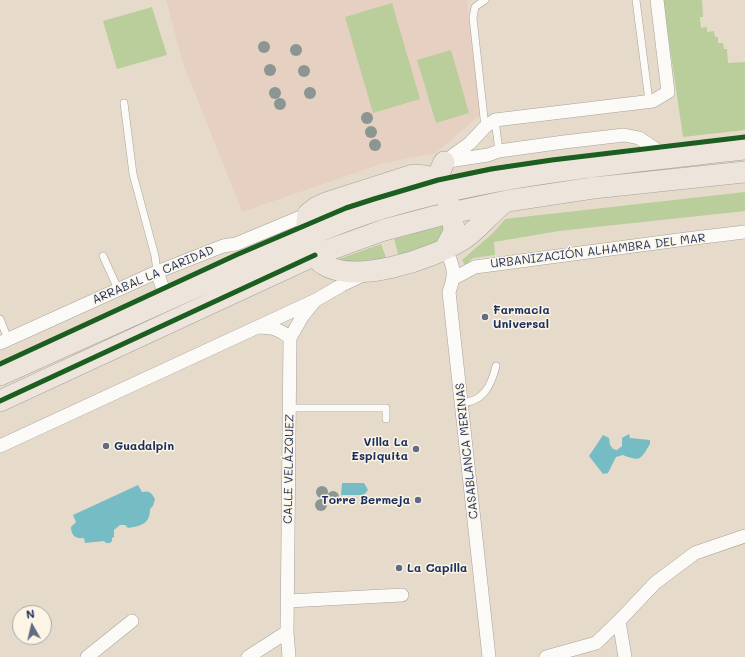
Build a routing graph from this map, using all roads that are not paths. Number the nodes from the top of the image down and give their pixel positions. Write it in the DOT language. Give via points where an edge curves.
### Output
graph roads {
  1 [pos="485,0"];
  2 [pos="636,0"];
  3 [pos="657,0"];
  4 [pos="649,101"];
  5 [pos="124,103"];
  6 [pos="490,123"];
  7 [pos="745,149"];
  8 [pos="499,151"];
  9 [pos="669,158"];
  10 [pos="745,172"];
  11 [pos="443,178"];
  12 [pos="507,201"];
  13 [pos="452,212"];
  14 [pos="308,214"];
  15 [pos="745,232"];
  16 [pos="236,244"];
  17 [pos="311,246"];
  18 [pos="445,248"];
  19 [pos="103,256"];
  20 [pos="234,269"];
  21 [pos="372,271"];
  22 [pos="157,272"];
  23 [pos="454,278"];
  24 [pos="118,289"];
  25 [pos="167,300"];
  26 [pos="316,300"];
  27 [pos="0,319"];
  28 [pos="256,327"];
  29 [pos="290,338"];
  30 [pos="4,341"];
  31 [pos="496,366"];
  32 [pos="0,376"];
  33 [pos="0,401"];
  34 [pos="462,403"];
  35 [pos="290,408"];
  36 [pos="386,419"];
  37 [pos="0,446"];
  38 [pos="745,536"];
  39 [pos="402,595"];
  40 [pos="288,601"];
  41 [pos="132,621"];
  42 [pos="619,621"];
  43 [pos="287,632"];
  44 [pos="87,657"];
  45 [pos="248,657"];
  46 [pos="280,657"];
  47 [pos="289,657"];
  48 [pos="489,657"];
  49 [pos="546,657"];
  50 [pos="624,657"];
  1 -- 6 [label="lane" via="475,7 473,18"];
  2 -- 4 [label="lane"];
  3 -- 4 [label="street" via="668,92"];
  4 -- 6 [label="street"];
  5 -- 22 [label="lane" via="133,174"];
  6 -- 8 [label="lane"];
  6 -- 11 [label="street" via="470,143"];
  7 -- 9 [label="main road"];
  8 -- 9 [label="street" via="624,135 639,138"];
  8 -- 11 [label="street"];
  9 -- 11 [label="main road" via="569,170"];
  10 -- 12 [label="main road" via="593,188"];
  11 -- 13 [label="main road"];
  11 -- 14 [label="main road" via="413,175 326,203"];
  11 -- 17 [label="main road"];
  12 -- 13 [label="main road"];
  12 -- 18 [label="main road" via="470,235"];
  13 -- 17 [label="main road"];
  13 -- 18 [label="main road" via="453,234"];
  14 -- 16 [label="street, ARRABAL LA CARIDAD"];
  14 -- 17 [label="main road"];
  15 -- 23 [label="street, URBANIZACIÓN ALHAMBRA DEL MAR" via="475,267"];
  16 -- 20 [label="street"];
  16 -- 22 [label="street, ARRABAL LA CARIDAD" via="223,246"];
  17 -- 20 [label="main road"];
  17 -- 21 [label="main road" via="321,263 330,268"];
  17 -- 33 [label="main road"];
  18 -- 21 [label="main road" via="412,262"];
  18 -- 23 [label="street, CASABLANCA MERINAS" via="453,263"];
  19 -- 24 [label="lane"];
  20 -- 25 [label="main road"];
  21 -- 26 [label="street"];
  22 -- 24 [label="street, ARRABAL LA CARIDAD"];
  22 -- 25 [label="street"];
  23 -- 34 [label="street, CASABLANCA MERINAS" via="449,292"];
  24 -- 30 [label="street, ARRABAL LA CARIDAD"];
  25 -- 32 [label="main road"];
  26 -- 28 [label="street"];
  26 -- 29 [label="street, CALLE VELÁZQUEZ"];
  27 -- 30 [label="lane"];
  28 -- 29 [label="street" via="277,329"];
  28 -- 37 [label="street"];
  29 -- 35 [label="street, CALLE VELÁZQUEZ"];
  31 -- 34 [label="lane" via="493,378 483,395"];
  34 -- 48 [label="street, CASABLANCA MERINAS"];
  35 -- 36 [label="lane" via="386,408"];
  35 -- 40 [label="street, CALLE VELÁZQUEZ"];
  38 -- 42 [label="street" via="695,553 655,583"];
  39 -- 40 [label="street"];
  40 -- 43 [label="street, CALLE VELÁZQUEZ"];
  41 -- 44 [label="street"];
  42 -- 49 [label="street" via="596,643"];
  42 -- 50 [label="street"];
  43 -- 45 [label="street"];
  43 -- 46 [label="street"];
  43 -- 47 [label="street, CALLE VELÁZQUEZ"];
}
